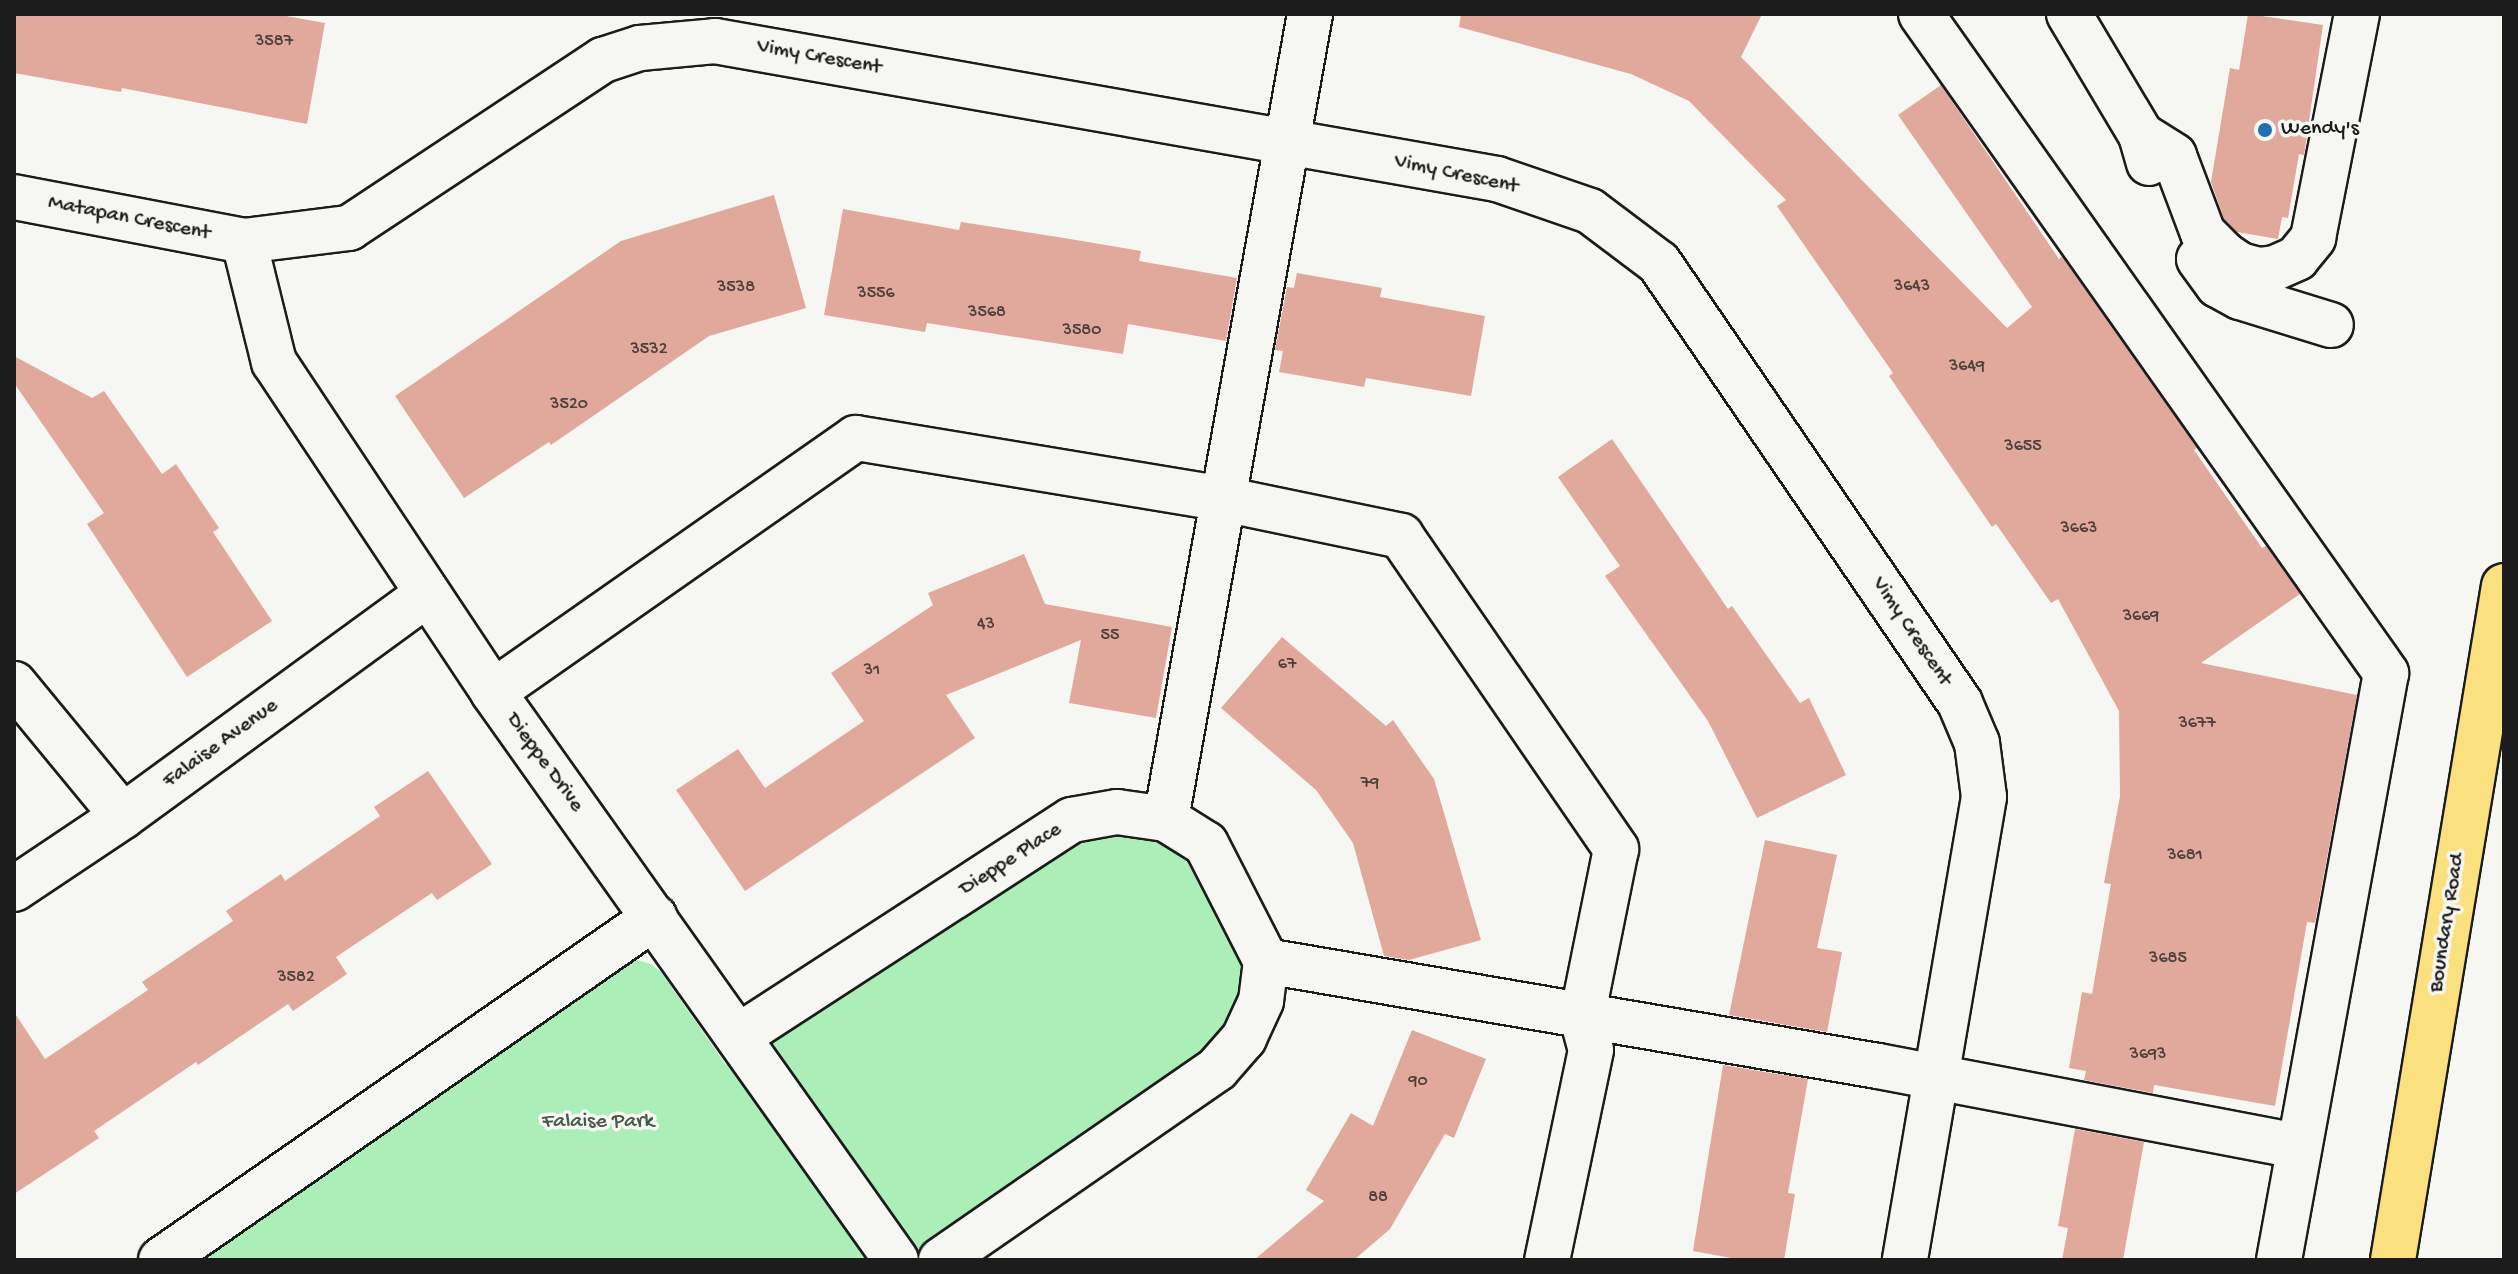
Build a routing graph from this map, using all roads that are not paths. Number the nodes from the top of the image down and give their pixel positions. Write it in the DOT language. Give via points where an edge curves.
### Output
graph roads {
  1 [pos="1310,14"];
  2 [pos="1921,14"];
  3 [pos="2069,14"];
  4 [pos="2357,14"];
  5 [pos="2141,135"];
  6 [pos="1287,144"];
  7 [pos="14,197"];
  8 [pos="244,241"];
  9 [pos="2331,325"];
  10 [pos="1223,499"];
  11 [pos="2504,586"];
  12 [pos="426,595"];
  13 [pos="14,684"];
  14 [pos="493,692"];
  15 [pos="123,816"];
  16 [pos="1166,819"];
  17 [pos="14,889"];
  18 [pos="655,917"];
  19 [pos="1266,961"];
  20 [pos="1582,1017"];
  21 [pos="739,1036"];
  22 [pos="1937,1077"];
  23 [pos="2298,1146"];
  24 [pos="161,1260"];
  25 [pos="896,1260"];
  26 [pos="941,1260"];
  27 [pos="1547,1260"];
  28 [pos="1905,1260"];
  29 [pos="2279,1260"];
  30 [pos="2393,1260"];
  1 -- 6 [label="street"];
  2 -- 23 [label="street" via="2386,673"];
  3 -- 5 [label="street"];
  4 -- 5 [label="street" via="2313,238 2297,258 2259,270 2225,255 2203,233 2174,156"];
  5 -- 9 [label="street" via="2155,185 2218,285"];
  6 -- 8 [label="street, Vimy Crescent" via="752,45 680,42 603,60 349,228"];
  6 -- 10 [label="street"];
  6 -- 22 [label="street, Vimy Crescent" via="1497,179 1590,211 1659,263 1960,703 1977,743 1984,797"];
  7 -- 8 [label="street, Matapan Crescent"];
  8 -- 12 [label="street, Dieppe Drive" via="274,362"];
  10 -- 14 [label="street" via="856,438"];
  10 -- 16 [label="street"];
  10 -- 20 [label="street" via="1401,536 1616,849"];
  11 -- 30 [label="main road, Boundary Road"];
  12 -- 14 [label="street, Dieppe Drive"];
  12 -- 15 [label="street, Falaise Avenue"];
  13 -- 15 [label="street"];
  14 -- 18 [label="street, Dieppe Drive"];
  15 -- 17 [label="street, Falaise Avenue"];
  16 -- 19 [label="street, Dieppe Place" via="1206,844"];
  16 -- 21 [label="street, Dieppe Place" via="1117,812 1072,820"];
  18 -- 21 [label="street, Dieppe Drive"];
  18 -- 24 [label="street"];
  19 -- 20 [label="street"];
  19 -- 26 [label="street" via="1261,1001 1244,1038 1217,1069"];
  20 -- 22 [label="street"];
  20 -- 27 [label="street" via="1591,1050"];
  21 -- 25 [label="street, Dieppe Drive"];
  22 -- 23 [label="street"];
  22 -- 28 [label="street, Vimy Crescent"];
  23 -- 29 [label="street"];
}
